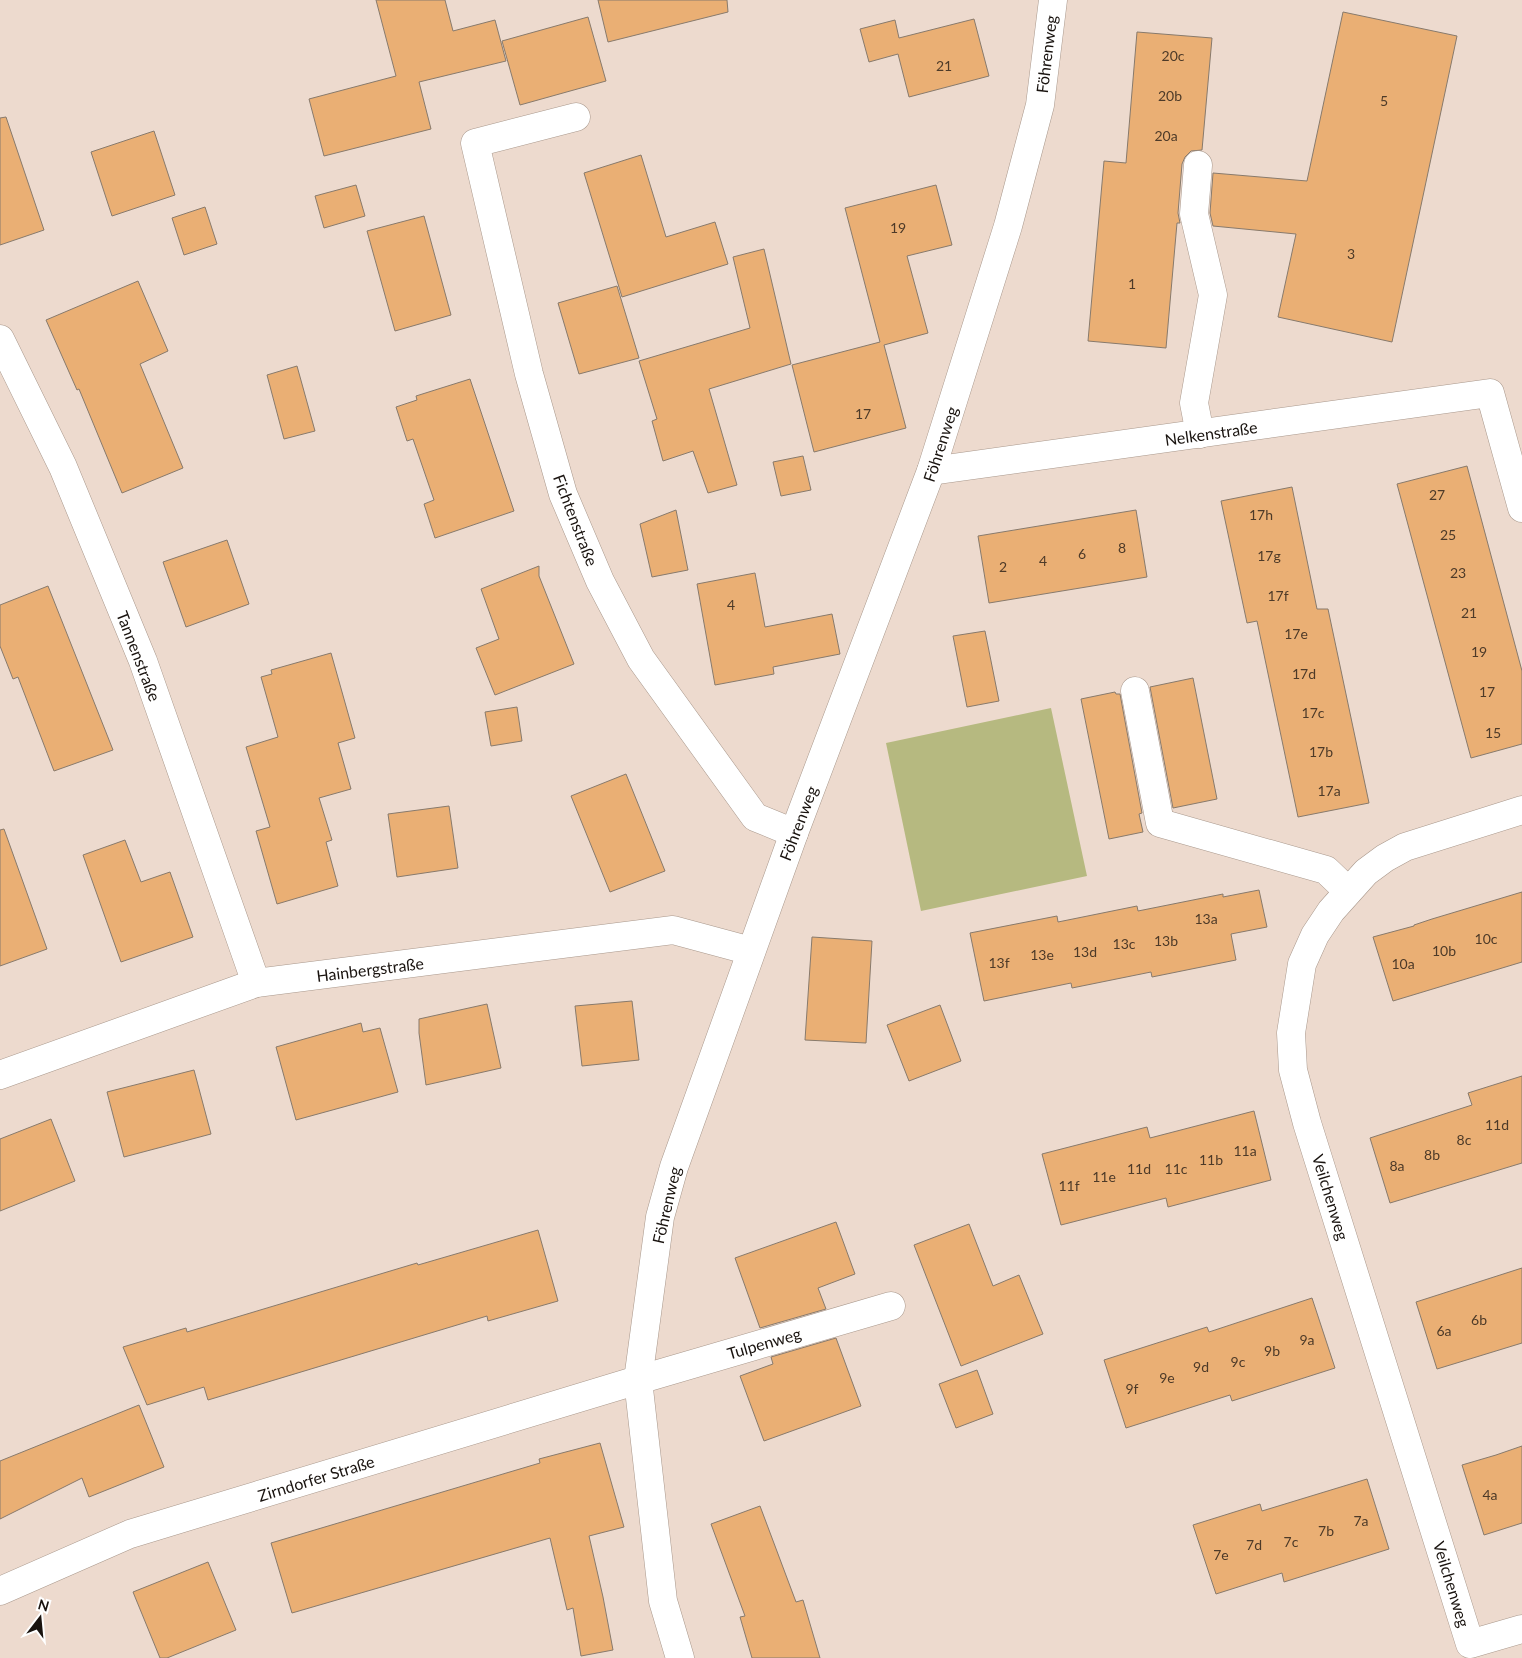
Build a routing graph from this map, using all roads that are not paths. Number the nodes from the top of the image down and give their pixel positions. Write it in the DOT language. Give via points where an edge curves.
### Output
graph roads {
  1 [pos="1053,0"];
  2 [pos="576,117"];
  3 [pos="1198,165"];
  4 [pos="0,339"];
  5 [pos="1200,434"];
  6 [pos="932,471"];
  7 [pos="1522,508"];
  8 [pos="1135,692"];
  9 [pos="1522,810"];
  10 [pos="794,833"];
  11 [pos="1348,891"];
  12 [pos="751,951"];
  13 [pos="256,983"];
  14 [pos="0,1075"];
  15 [pos="891,1306"];
  16 [pos="638,1380"];
  17 [pos="0,1591"];
  18 [pos="1522,1629"];
  19 [pos="1461,1651"];
  20 [pos="680,1658"];
  1 -- 6 [label="street, Föhrenweg" via="1040,104 1008,226"];
  2 -- 10 [label="street, Fichtenstraße" via="475,144 529,374 560,485 600,581 640,659 755,817"];
  3 -- 5 [label="street" via="1194,214 1213,294 1194,403"];
  4 -- 13 [label="street, Tannenstraße" via="63,467 142,661"];
  5 -- 6 [label="street, Nelkenstraße"];
  5 -- 7 [label="street, Nelkenstraße" via="1490,393"];
  6 -- 10 [label="street, Föhrenweg"];
  8 -- 11 [label="street" via="1160,823 1326,870"];
  9 -- 11 [label="street, Veilchenweg" via="1405,847 1372,868"];
  10 -- 12 [label="street, Föhrenweg"];
  11 -- 19 [label="street, Veilchenweg" via="1315,935 1302,964 1291,1033 1293,1070"];
  12 -- 13 [label="street, Hainbergstraße" via="673,930"];
  12 -- 16 [label="street, Föhrenweg" via="674,1166 660,1217"];
  13 -- 14 [label="street, Hainbergstraße"];
  15 -- 16 [label="street, Tulpenweg"];
  16 -- 17 [label="street, Zirndorfer Straße" via="130,1534"];
  16 -- 20 [label="street, Föhrenweg" via="663,1601"];
  18 -- 19 [label="street, Veilchenweg"];
}
